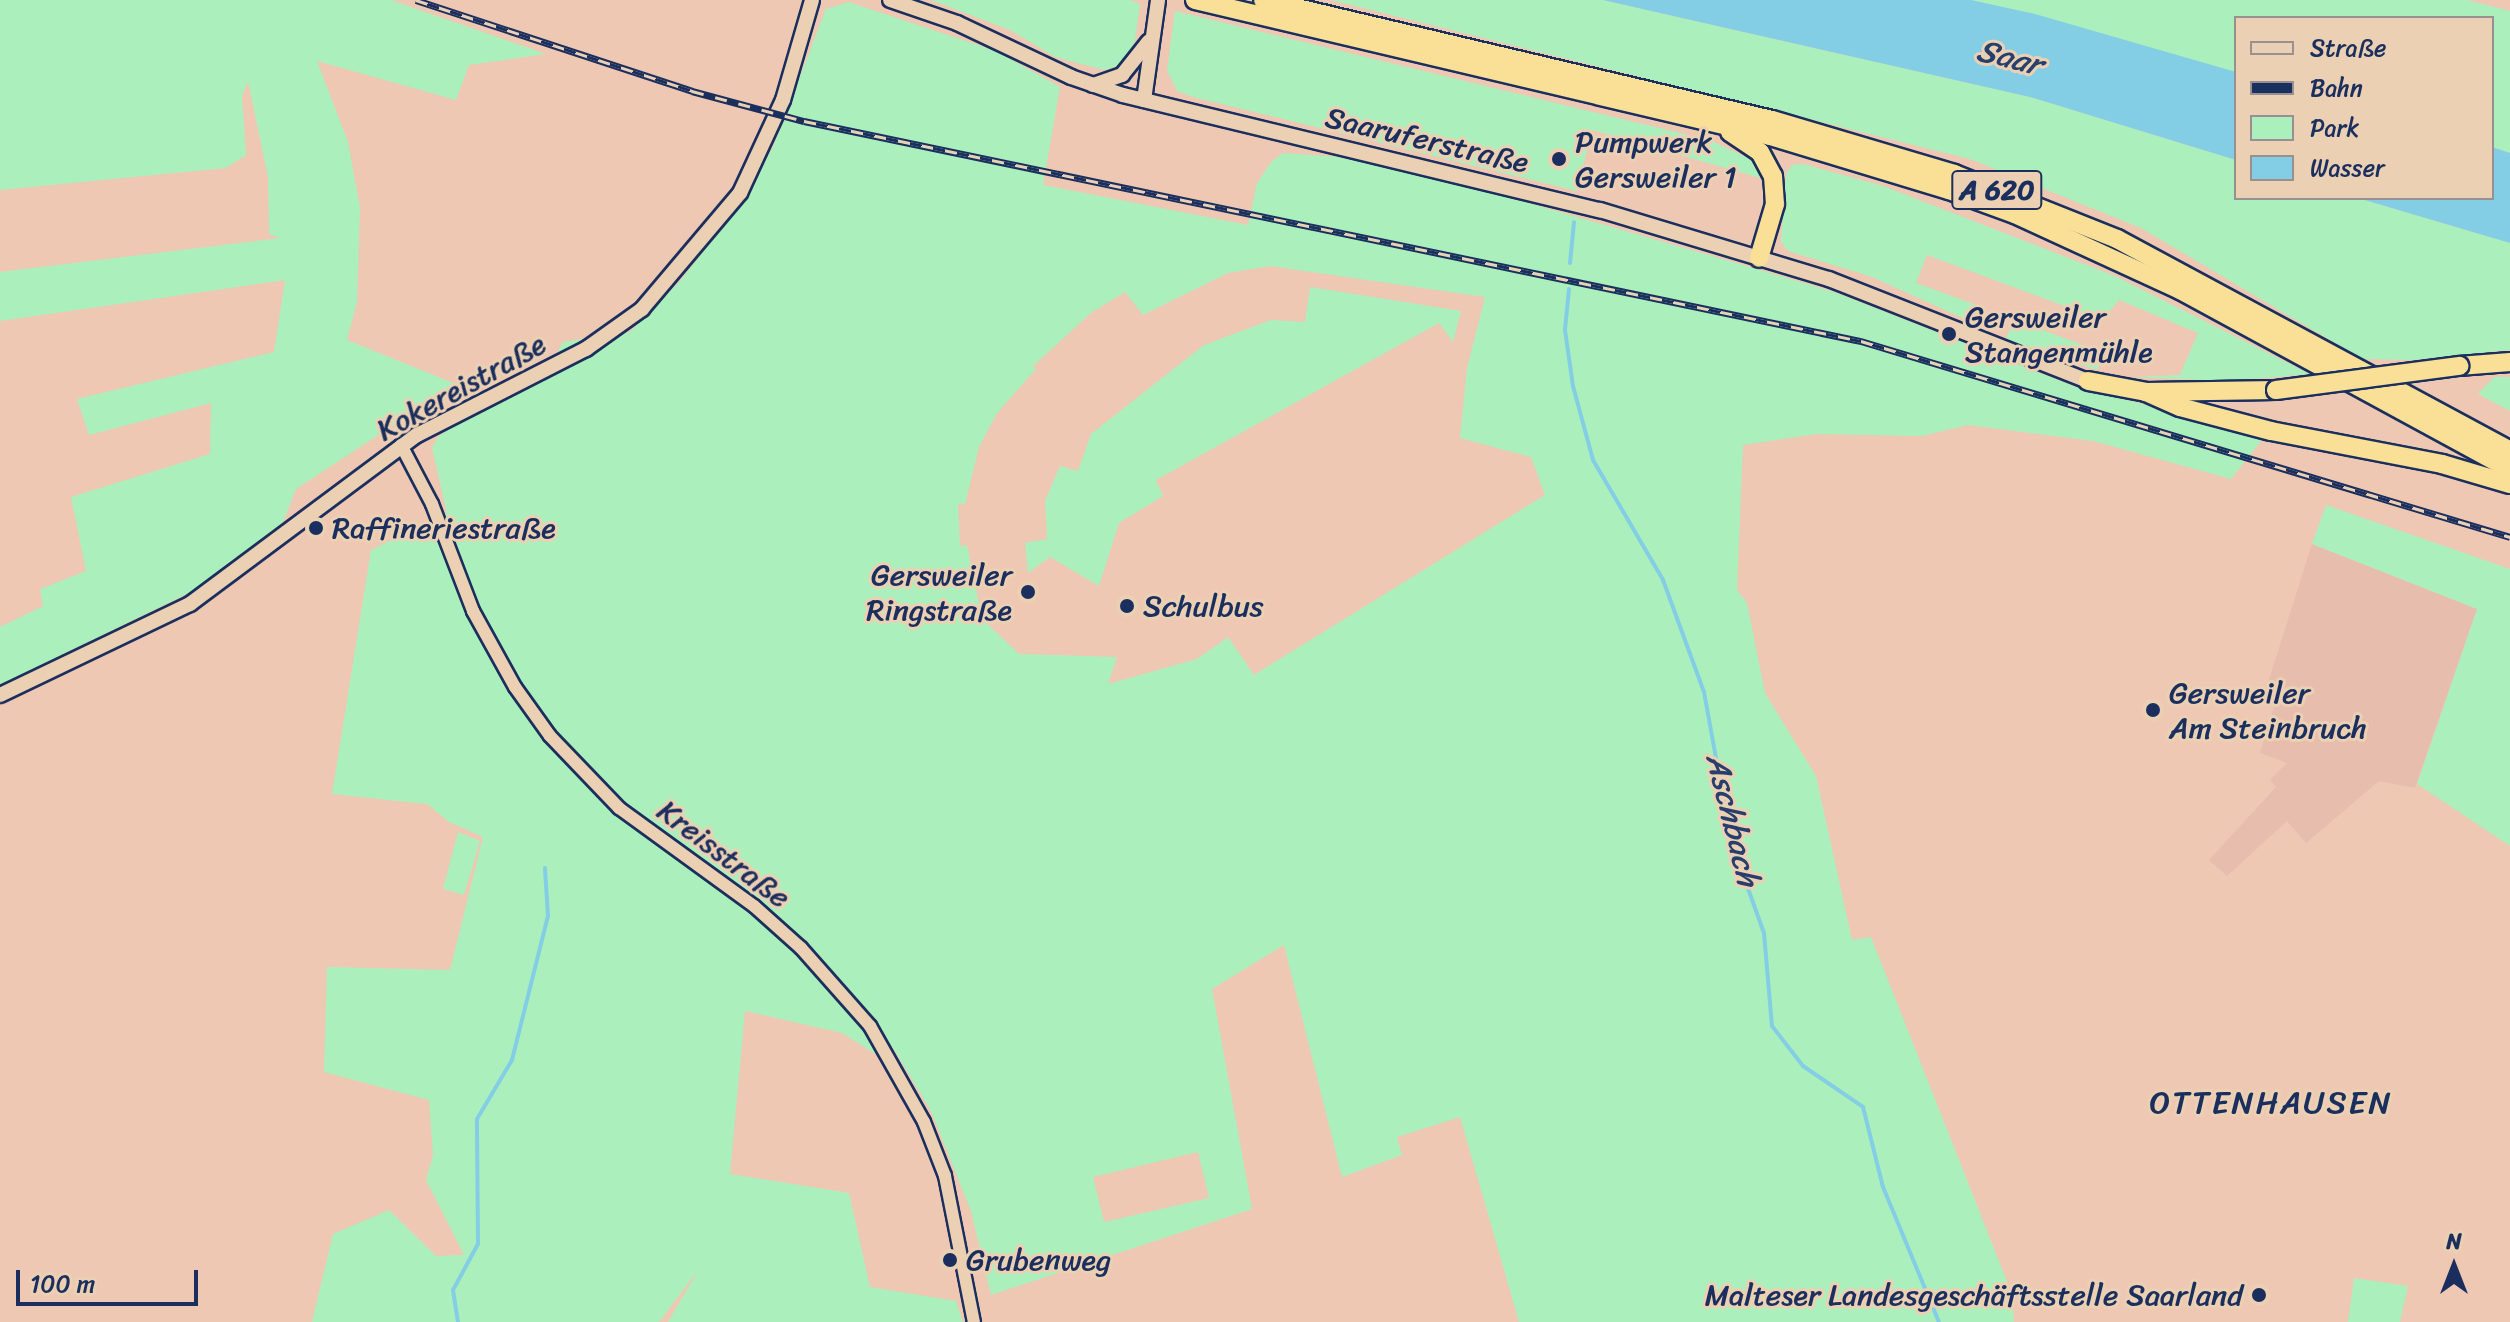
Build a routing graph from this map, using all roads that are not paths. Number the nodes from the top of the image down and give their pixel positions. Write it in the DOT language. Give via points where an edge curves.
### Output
graph roads {
  1 [pos="812,0"];
  2 [pos="890,0"];
  3 [pos="1158,0"];
  4 [pos="1195,0"];
  5 [pos="1263,0"];
  6 [pos="1154,34"];
  7 [pos="1093,85"];
  8 [pos="1642,97"];
  9 [pos="1144,100"];
  10 [pos="1698,119"];
  11 [pos="1759,258"];
  12 [pos="2510,362"];
  13 [pos="2088,381"];
  14 [pos="2146,392"];
  15 [pos="401,445"];
  16 [pos="2510,451"];
  17 [pos="2510,469"];
  18 [pos="2510,484"];
  19 [pos="0,695"];
  20 [pos="974,1322"];
  1 -- 15 [label="main road, Kokereistraße" via="767,140 740,193 676,275 597,342"];
  2 -- 7 [label="main road, Saaruferstraße" via="1001,41"];
  3 -- 6 [label="main road"];
  4 -- 8 [label="highway, A 620" via="1567,88"];
  5 -- 8 [label="highway, A 620" via="1556,68"];
  6 -- 7 [label="main road" via="1122,75"];
  6 -- 9 [label="main road"];
  7 -- 9 [label="main road, Saaruferstraße"];
  8 -- 10 [label="highway, A 620"];
  8 -- 16 [label="highway, A 620" via="1838,137 2080,223"];
  9 -- 11 [label="main road, Saaruferstraße" via="1495,181"];
  10 -- 11 [label="highway" via="1749,143 1773,176 1775,204"];
  10 -- 17 [label="highway, A 620" via="1894,172 2039,224 2180,290"];
  11 -- 13 [label="main road, Saaruferstraße" via="1852,288"];
  12 -- 14 [label="highway, bridge" via="2276,390"];
  13 -- 14 [label="highway"];
  14 -- 18 [label="highway" via="2256,427 2442,464"];
  15 -- 19 [label="main road, Kokereistraße" via="190,604"];
  15 -- 20 [label="street, Kreisstraße" via="432,504 473,611 515,687 550,736 619,808 754,906 801,948 870,1026 918,1110 945,1176"];
}
